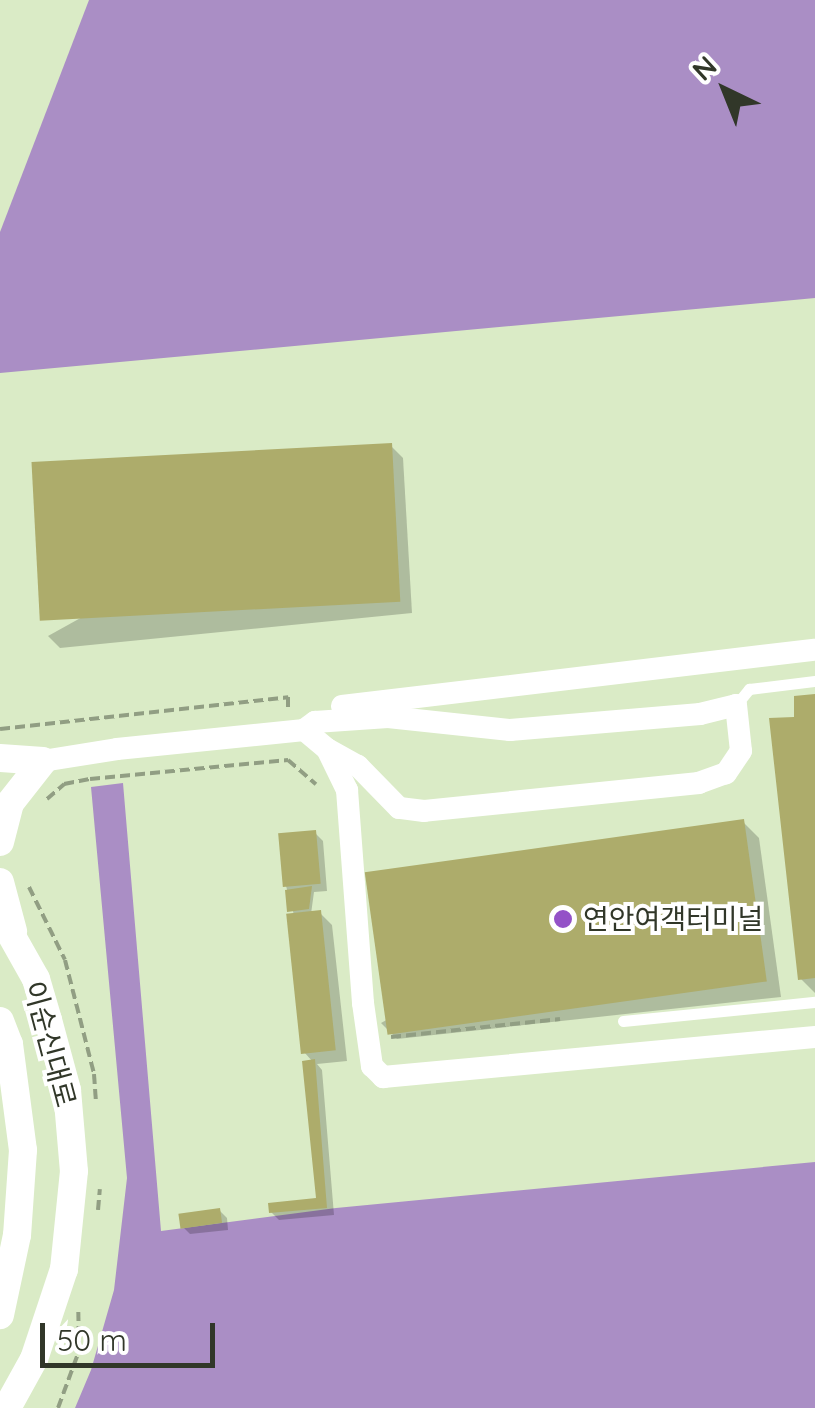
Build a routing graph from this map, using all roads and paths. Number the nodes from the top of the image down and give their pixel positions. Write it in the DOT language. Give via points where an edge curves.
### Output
graph roads {
  1 [pos="815,650"];
  2 [pos="815,681"];
  3 [pos="736,705"];
  4 [pos="302,728"];
  5 [pos="0,729"];
  6 [pos="326,750"];
  7 [pos="0,758"];
  8 [pos="288,760"];
  9 [pos="43,761"];
  10 [pos="0,770"];
  11 [pos="322,791"];
  12 [pos="42,804"];
  13 [pos="0,842"];
  14 [pos="0,882"];
  15 [pos="0,915"];
  16 [pos="16,942"];
  17 [pos="815,1002"];
  18 [pos="560,1019"];
  19 [pos="0,1021"];
  20 [pos="623,1022"];
  21 [pos="815,1037"];
  22 [pos="378,1038"];
  23 [pos="0,1315"];
  24 [pos="7,1408"];
  1 -- 4 [label="street" via="339,706"];
  2 -- 3 [label="lane" via="749,689"];
  3 -- 4 [label="street" via="510,730 388,717"];
  3 -- 6 [label="street" via="741,751 726,772 698,783 424,811 398,808 358,766"];
  4 -- 5 [label="path" via="288,696"];
  4 -- 6 [label="street"];
  4 -- 8 [label="path"];
  4 -- 9 [label="street"];
  6 -- 21 [label="street" via="347,790 363,1003 372,1066 383,1077"];
  7 -- 9 [label="street"];
  8 -- 11 [label="path"];
  8 -- 12 [label="path" via="90,778 64,784"];
  9 -- 10 [label="street"];
  9 -- 13 [label="street" via="10,804"];
  14 -- 16 [label="street"];
  15 -- 16 [label="street, 이순신대로"];
  16 -- 24 [label="street, 이순신대로" via="36,979 67,1090 74,1171 64,1269 34,1359"];
  17 -- 20 [label="lane"];
  18 -- 22 [label="path"];
  19 -- 23 [label="street, 이순신대로" via="24,1150 17,1235"];
}
